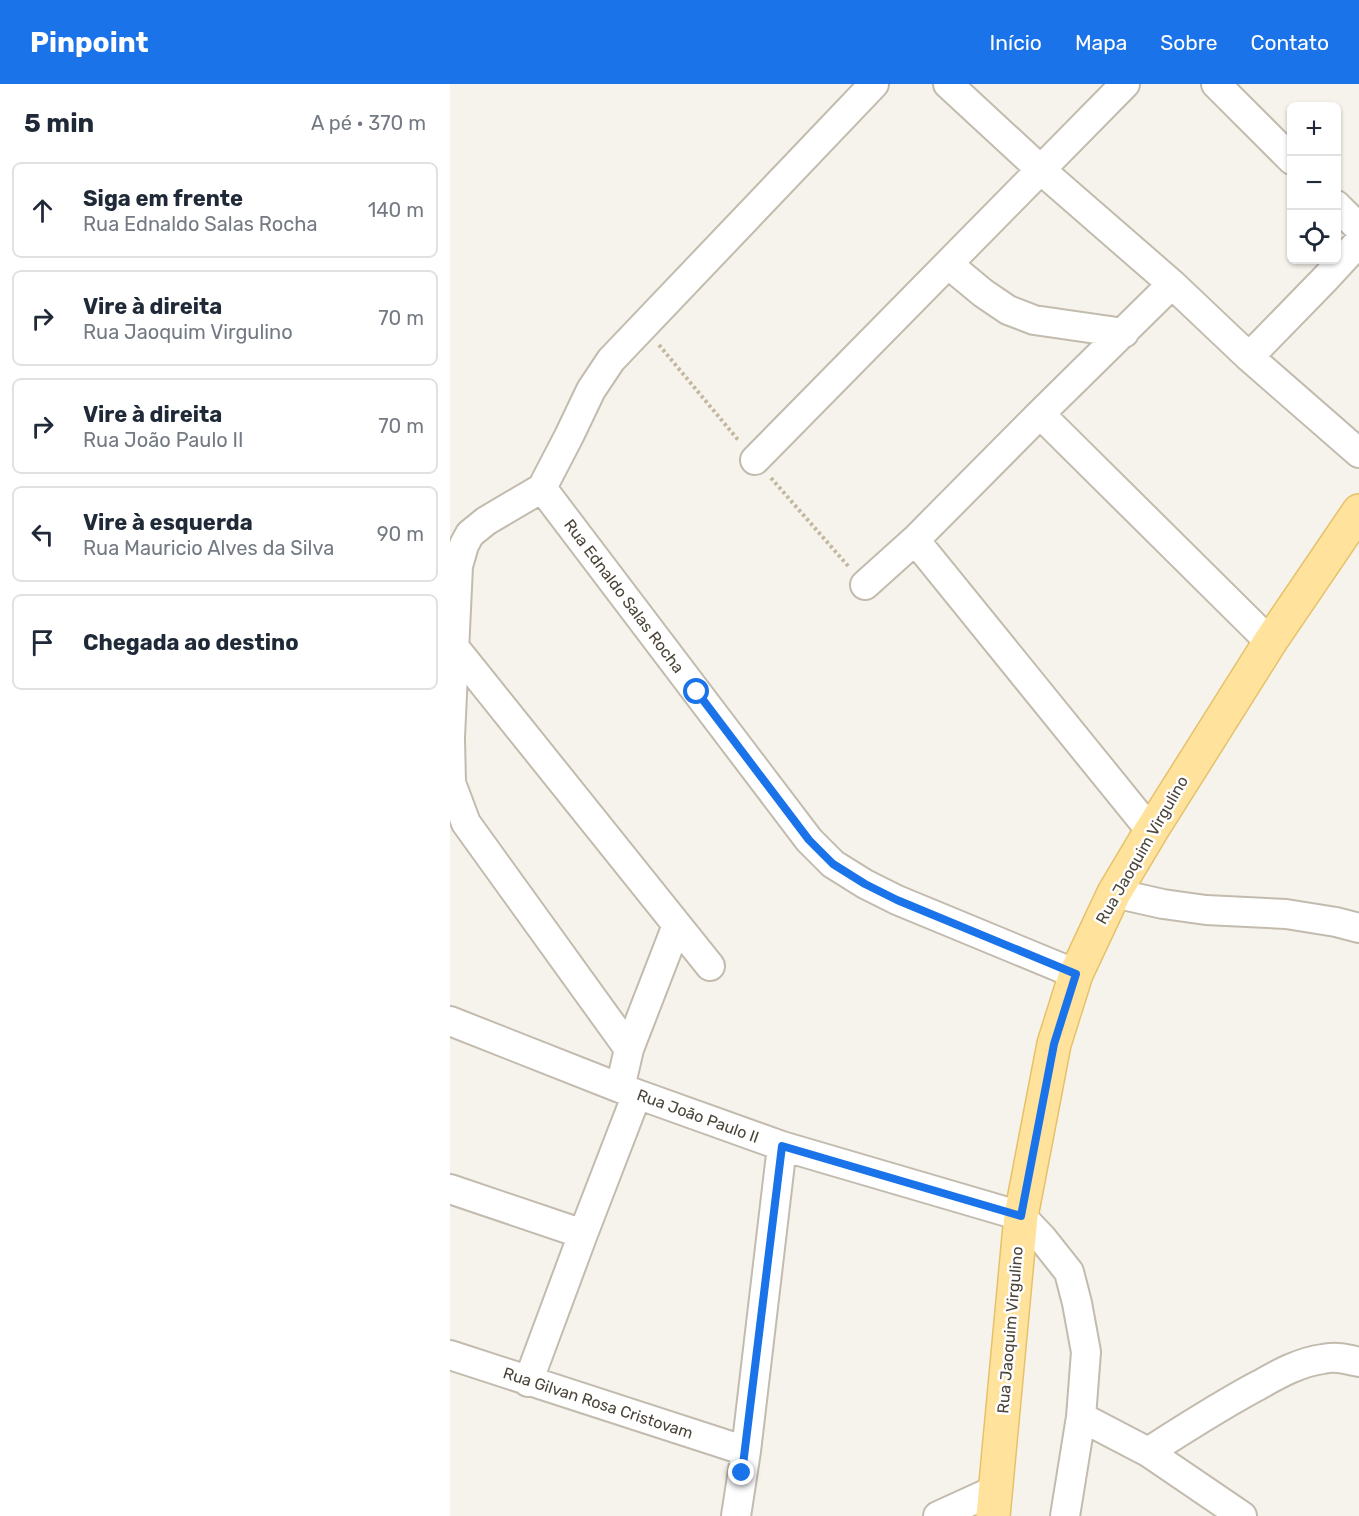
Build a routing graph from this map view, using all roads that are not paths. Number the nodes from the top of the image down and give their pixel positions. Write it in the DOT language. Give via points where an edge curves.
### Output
graph roads {
  1 [pos="874,84"];
  2 [pos="948,84"];
  3 [pos="1125,84"];
  4 [pos="1216,84"];
  5 [pos="1288,156"];
  6 [pos="1041,170"];
  7 [pos="1341,210"];
  8 [pos="1359,228"];
  9 [pos="1359,242"];
  10 [pos="948,264"];
  11 [pos="1172,284"];
  12 [pos="1124,333"];
  13 [pos="1249,357"];
  14 [pos="1040,414"];
  15 [pos="1359,453"];
  16 [pos="755,460"];
  17 [pos="542,488"];
  18 [pos="1359,511"];
  19 [pos="915,540"];
  20 [pos="865,585"];
  21 [pos="1270,642"];
  22 [pos="455,648"];
  23 [pos="450,738"];
  24 [pos="450,773"];
  25 [pos="1151,831"];
  26 [pos="1114,893"];
  27 [pos="677,926"];
  28 [pos="1359,928"];
  29 [pos="710,966"];
  30 [pos="1076,974"];
  31 [pos="450,1021"];
  32 [pos="629,1049"];
  33 [pos="629,1091"];
  34 [pos="782,1146"];
  35 [pos="450,1189"];
  36 [pos="1021,1216"];
  37 [pos="583,1234"];
  38 [pos="450,1355"];
  39 [pos="1359,1362"];
  40 [pos="528,1382"];
  41 [pos="1081,1417"];
  42 [pos="746,1451"];
  43 [pos="1148,1452"];
  44 [pos="994,1503"];
  45 [pos="736,1516"];
  46 [pos="938,1516"];
  47 [pos="1065,1516"];
  48 [pos="1242,1516"];
  1 -- 17 [label="street" via="611,360 591,390"];
  2 -- 6 [label="street"];
  3 -- 6 [label="street"];
  4 -- 5 [label="street"];
  6 -- 10 [label="street"];
  6 -- 11 [label="street"];
  7 -- 8 [label="street"];
  9 -- 13 [label="street"];
  10 -- 12 [label="street" via="1008,310 1034,320"];
  10 -- 16 [label="street"];
  11 -- 12 [label="street"];
  11 -- 13 [label="street"];
  12 -- 14 [label="street"];
  13 -- 15 [label="street"];
  14 -- 19 [label="street"];
  14 -- 21 [label="street"];
  17 -- 22 [label="street" via="486,521 470,534 464,545 458,566"];
  17 -- 30 [label="street, Rua Ednaldo Salas Rocha" via="809,840 833,864 897,900"];
  18 -- 21 [label="main road, Rua Jaoquim Virgulino"];
  19 -- 20 [label="street"];
  19 -- 25 [label="street"];
  21 -- 25 [label="main road, Rua Jaoquim Virgulino"];
  22 -- 23 [label="street"];
  22 -- 27 [label="street"];
  23 -- 24 [label="street"];
  24 -- 32 [label="street" via="466,822"];
  25 -- 26 [label="main road, Rua Jaoquim Virgulino"];
  26 -- 28 [label="street" via="1163,904 1286,914"];
  26 -- 30 [label="main road, Rua Jaoquim Virgulino"];
  27 -- 29 [label="street"];
  27 -- 32 [label="street"];
  30 -- 36 [label="main road, Rua Jaoquim Virgulino" via="1054,1044"];
  31 -- 33 [label="street, Rua João Paulo II"];
  32 -- 33 [label="street"];
  33 -- 34 [label="street, Rua João Paulo II"];
  33 -- 37 [label="street"];
  34 -- 36 [label="street, Rua João Paulo II"];
  34 -- 42 [label="street"];
  35 -- 37 [label="street"];
  36 -- 41 [label="street" via="1069,1272 1086,1352"];
  36 -- 44 [label="main road, Rua Jaoquim Virgulino"];
  37 -- 40 [label="street"];
  38 -- 40 [label="street, Rua Gilvan Rosa Cristovam"];
  39 -- 43 [label="street" via="1323,1358 1274,1376"];
  40 -- 42 [label="street, Rua Gilvan Rosa Cristovam"];
  41 -- 43 [label="street"];
  41 -- 47 [label="street"];
  42 -- 45 [label="street"];
  43 -- 48 [label="street"];
  44 -- 46 [label="street"];
}
